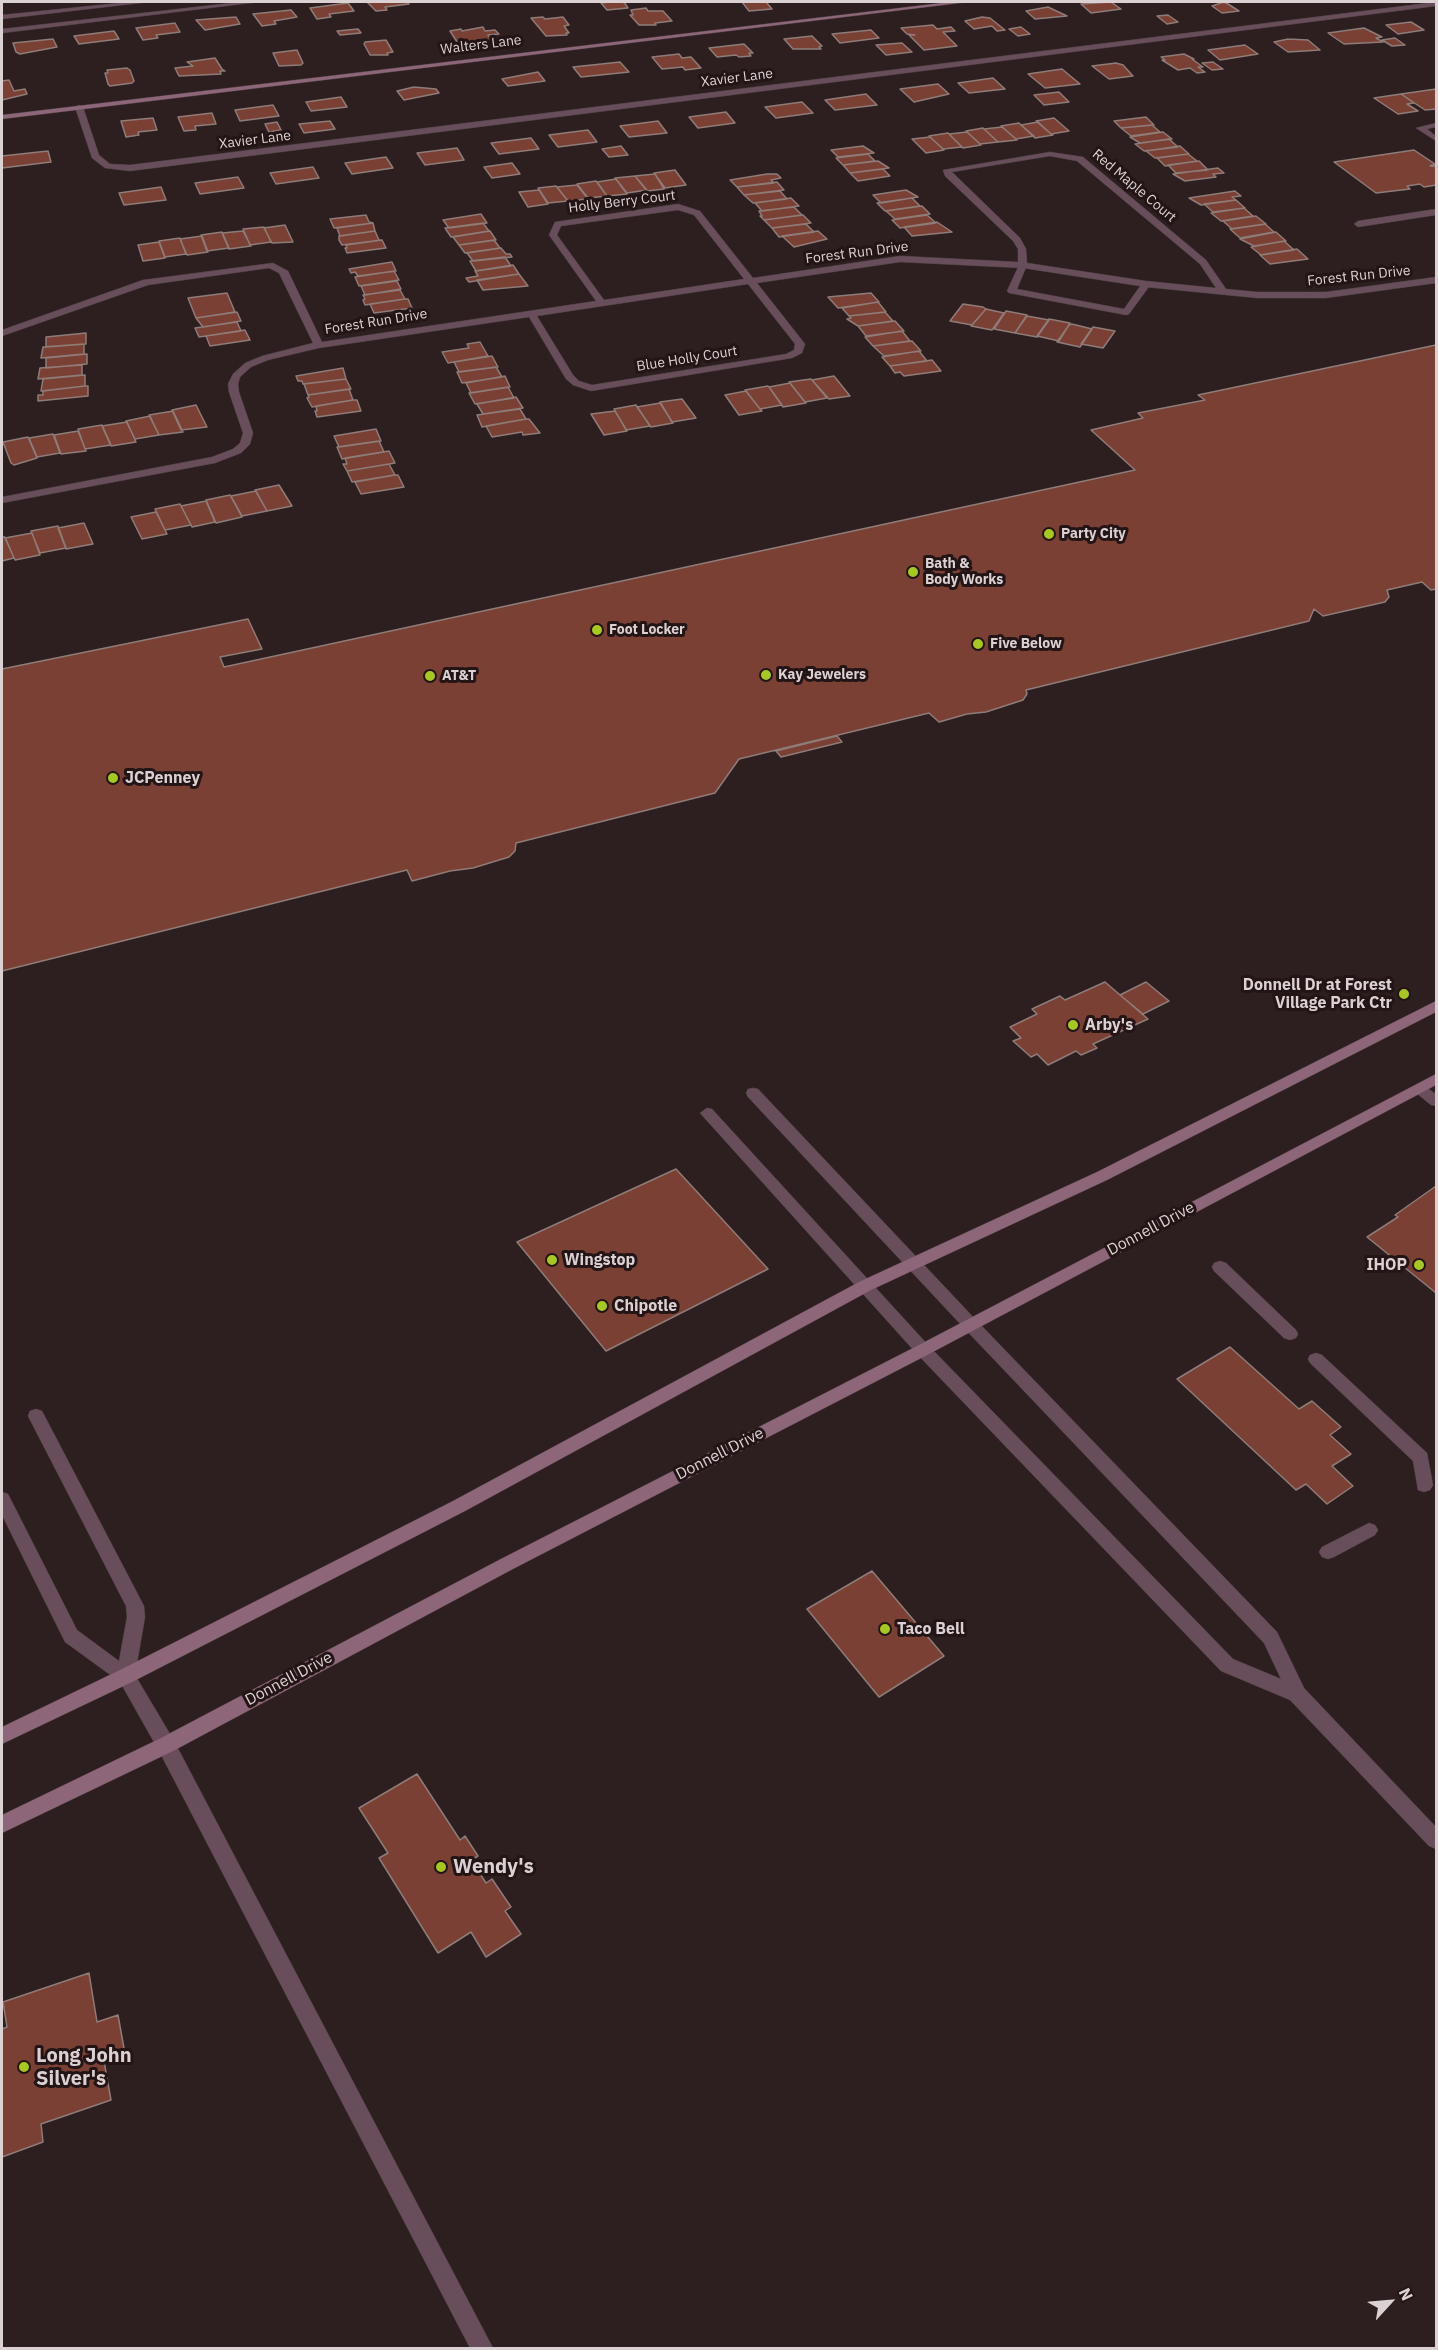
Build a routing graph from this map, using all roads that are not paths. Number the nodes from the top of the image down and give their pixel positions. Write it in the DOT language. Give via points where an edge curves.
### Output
graph roads {
  1 [pos="145,2"];
  2 [pos="255,2"];
  3 [pos="964,2"];
  4 [pos="1437,4"];
  5 [pos="2,17"];
  6 [pos="2,32"];
  7 [pos="79,107"];
  8 [pos="2,117"];
  9 [pos="1437,125"];
  10 [pos="1437,139"];
  11 [pos="1437,212"];
  12 [pos="1358,224"];
  13 [pos="1023,265"];
  14 [pos="1437,280"];
  15 [pos="750,281"];
  16 [pos="1146,284"];
  17 [pos="1223,292"];
  18 [pos="601,302"];
  19 [pos="531,313"];
  20 [pos="2,333"];
  21 [pos="319,345"];
  22 [pos="2,500"];
  23 [pos="1437,1006"];
  24 [pos="1437,1079"];
  25 [pos="1420,1088"];
  26 [pos="753,1093"];
  27 [pos="1437,1101"];
  28 [pos="707,1113"];
  29 [pos="913,1263"];
  30 [pos="1220,1267"];
  31 [pos="865,1286"];
  32 [pos="970,1324"];
  33 [pos="1290,1334"];
  34 [pos="923,1350"];
  35 [pos="1316,1359"];
  36 [pos="36,1416"];
  37 [pos="1424,1485"];
  38 [pos="2,1499"];
  39 [pos="1369,1530"];
  40 [pos="1328,1552"];
  41 [pos="126,1676"];
  42 [pos="1297,1694"];
  43 [pos="2,1736"];
  44 [pos="166,1745"];
  45 [pos="2,1824"];
  46 [pos="1437,1840"];
  47 [pos="482,2349"];
  1 -- 5 [label="street"];
  2 -- 6 [label="street"];
  3 -- 7 [label="street, Walters Lane"];
  4 -- 7 [label="street, Xavier Lane" via="130,168 108,166 95,156"];
  7 -- 8 [label="street, Walters Lane"];
  9 -- 10 [label="street" via="1420,128"];
  11 -- 12 [label="street"];
  13 -- 15 [label="street, Forest Run Drive" via="900,259"];
  13 -- 16 [label="street, Forest Run Drive"];
  13 -- 16 [label="street" via="1012,291 1126,312"];
  13 -- 17 [label="street, Red Maple Court" via="1017,240 947,170 1050,154 1080,159 1203,262"];
  14 -- 17 [label="street, Forest Run Drive" via="1326,295"];
  15 -- 18 [label="street, Forest Run Drive"];
  15 -- 18 [label="street, Holly Berry Court" via="697,213 678,207 558,224 553,235"];
  15 -- 19 [label="street, Blue Holly Court" via="800,344 798,351 789,356 591,388 569,377"];
  16 -- 17 [label="street, Forest Run Drive"];
  18 -- 19 [label="street, Forest Run Drive"];
  19 -- 21 [label="street, Forest Run Drive"];
  20 -- 21 [label="street, Forest Run Drive" via="146,282 270,265 283,271"];
  21 -- 22 [label="street, Forest Run Drive" via="266,358 248,365 236,376 234,392 248,433 245,444 237,451 215,460"];
  23 -- 29 [label="street" via="1102,1176"];
  24 -- 25 [label="street, Donnell Drive"];
  25 -- 27 [label="street"];
  25 -- 32 [label="street, Donnell Drive"];
  26 -- 29 [label="street"];
  28 -- 31 [label="street"];
  29 -- 31 [label="street"];
  29 -- 32 [label="street"];
  30 -- 33 [label="street"];
  31 -- 34 [label="street"];
  31 -- 41 [label="street" via="459,1506"];
  32 -- 34 [label="street, Donnell Drive"];
  32 -- 42 [label="street" via="1271,1638"];
  34 -- 42 [label="street" via="1227,1665"];
  34 -- 44 [label="street, Donnell Drive"];
  35 -- 37 [label="street" via="1420,1458"];
  36 -- 41 [label="street" via="135,1606"];
  38 -- 41 [label="street" via="71,1636"];
  39 -- 40 [label="street"];
  41 -- 43 [label="street"];
  41 -- 44 [label="street"];
  42 -- 46 [label="street"];
  44 -- 45 [label="street, Donnell Drive"];
  44 -- 47 [label="street"];
}
